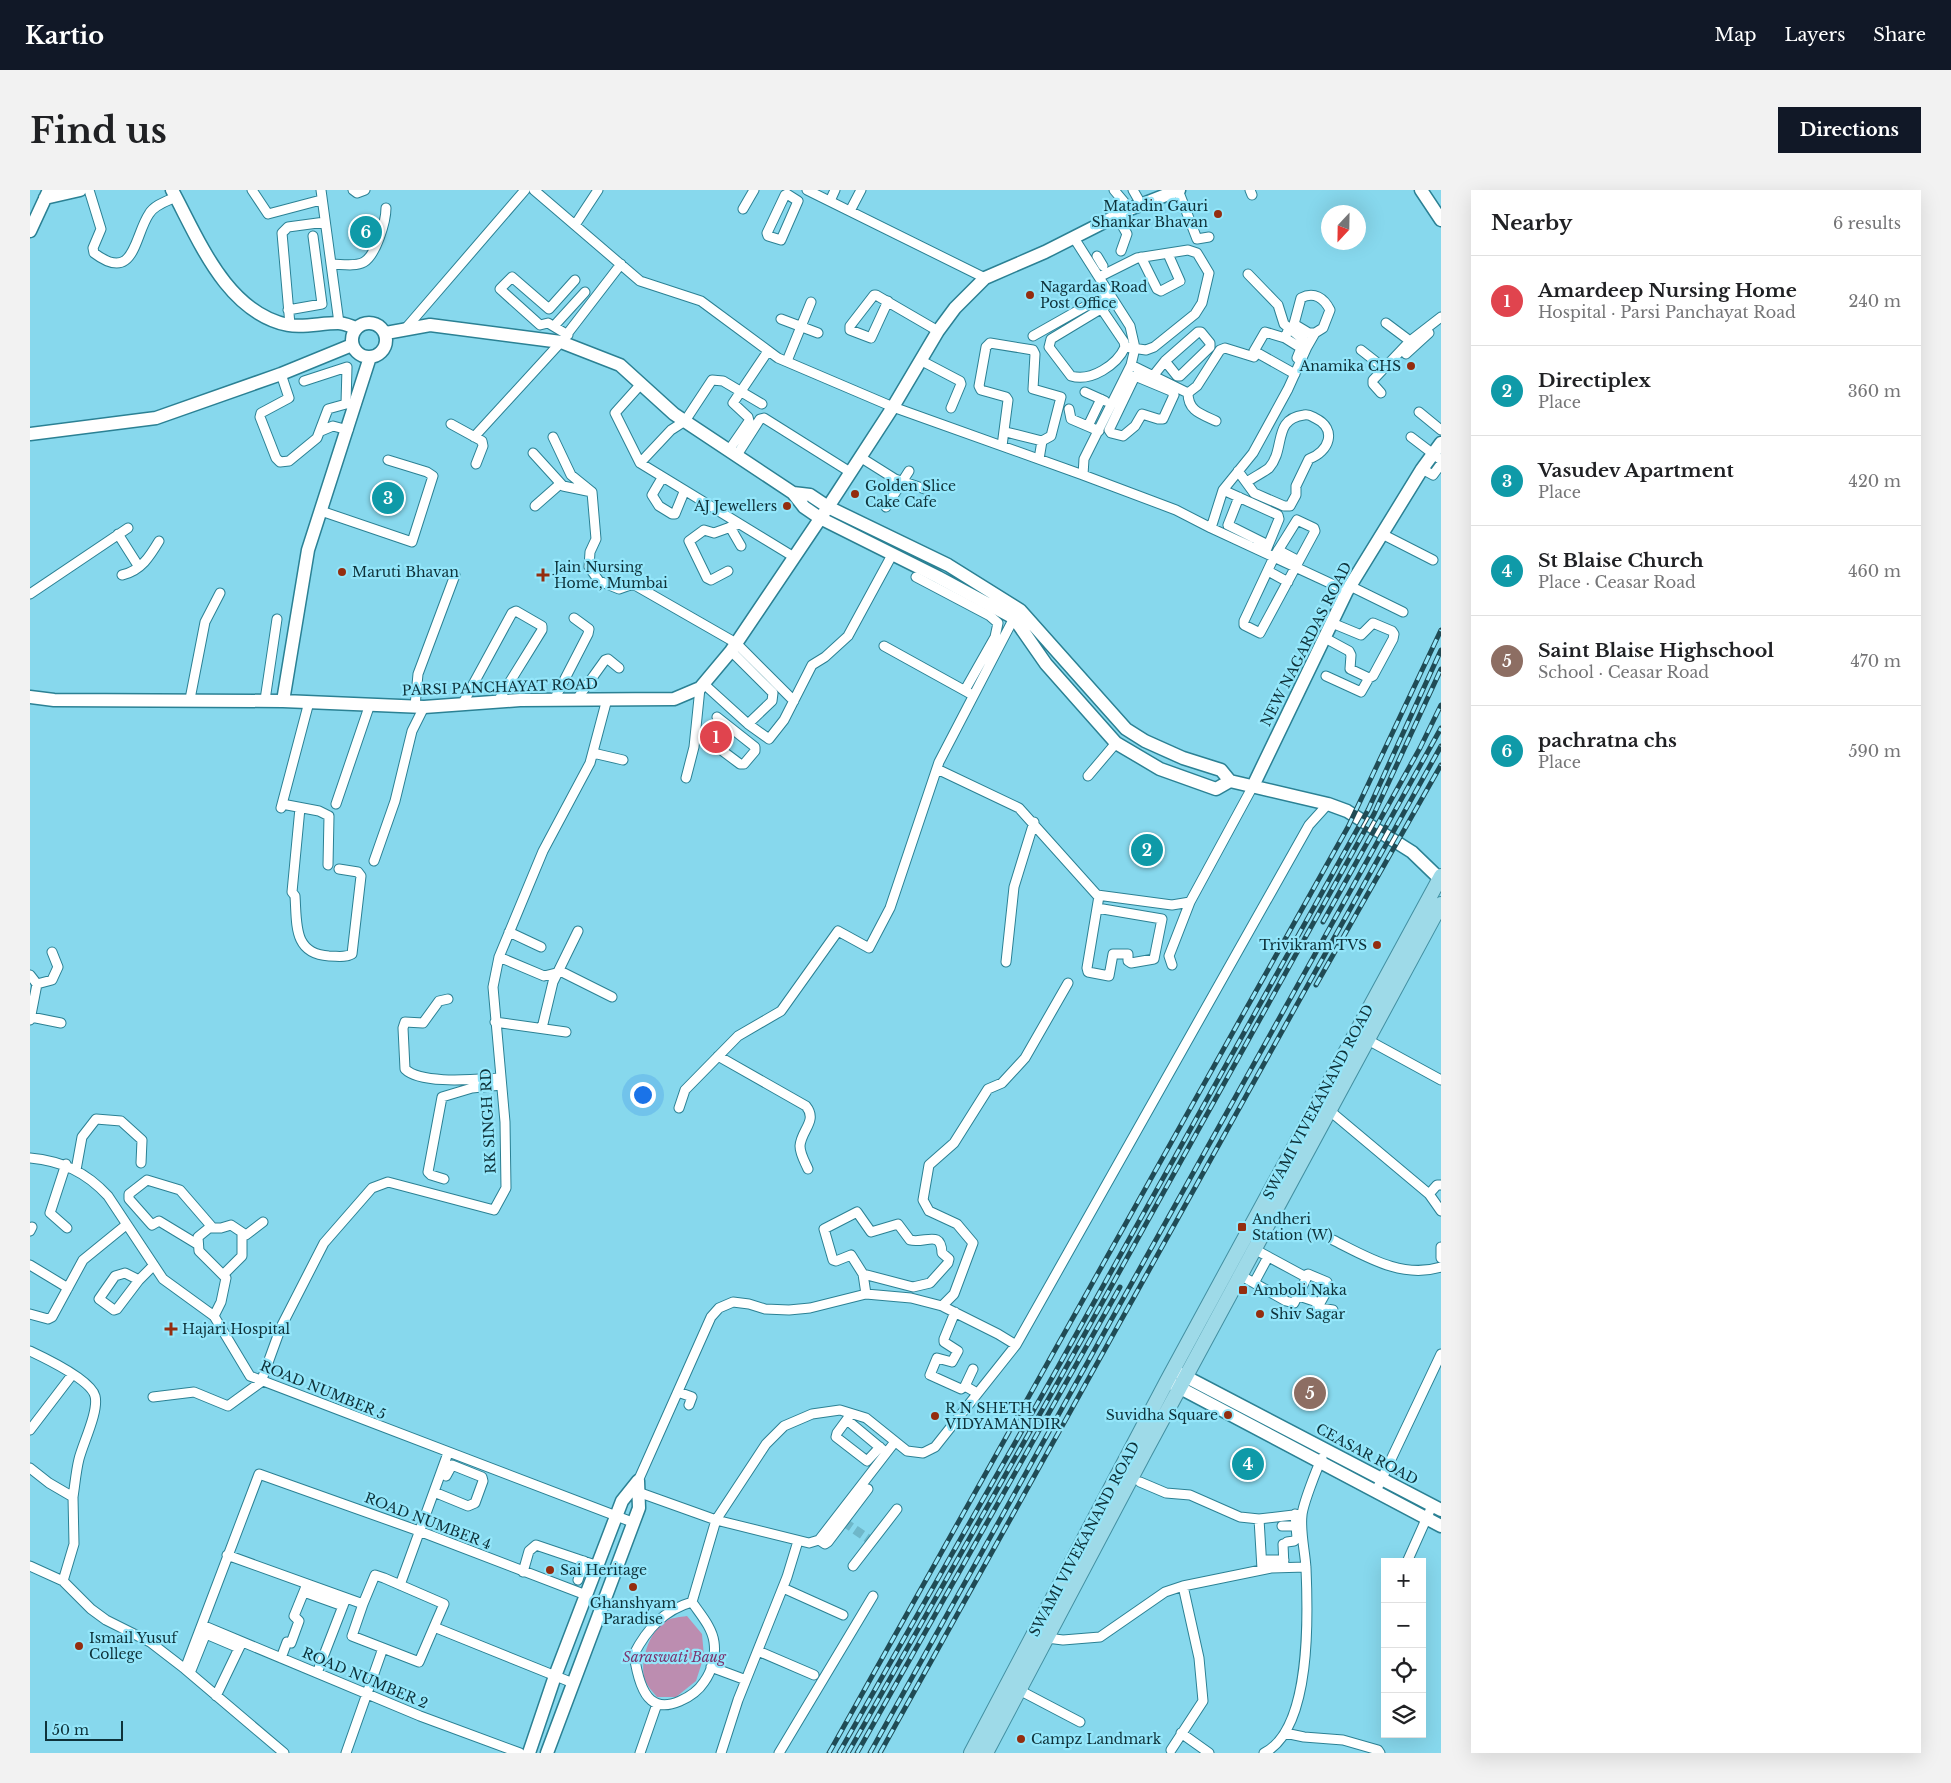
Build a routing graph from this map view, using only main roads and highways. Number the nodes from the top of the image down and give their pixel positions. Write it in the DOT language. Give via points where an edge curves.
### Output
graph roads {
  1 [pos="80,190"];
  2 [pos="1179,190"];
  3 [pos="1421,190"];
  4 [pos="1164,193"];
  5 [pos="47,194"];
  6 [pos="174,194"];
  7 [pos="1441,220"];
  8 [pos="30,231"];
  9 [pos="356,328"];
  10 [pos="386,333"];
  11 [pos="352,344"];
  12 [pos="370,357"];
  13 [pos="30,434"];
  14 [pos="1439,454"];
  15 [pos="793,494"];
  16 [pos="828,507"];
  17 [pos="820,518"];
  18 [pos="1017,614"];
  19 [pos="30,697"];
  20 [pos="283,701"];
  21 [pos="1221,770"];
  22 [pos="1230,781"];
  23 [pos="1253,786"];
  24 [pos="1216,789"];
  25 [pos="1440,878"];
  26 [pos="1441,904"];
  27 [pos="1170,1375"];
  28 [pos="1183,1383"];
  29 [pos="1130,1478"];
  30 [pos="1379,1486"];
  31 [pos="1437,1508"];
  32 [pos="1441,1526"];
  33 [pos="529,1753"];
  34 [pos="547,1753"];
  35 [pos="971,1753"];
  36 [pos="986,1753"];
  1 -- 5 [label="main road"];
  2 -- 4 [label="main road"];
  3 -- 7 [label="main road"];
  4 -- 16 [label="main road, PARSI PANCHAYAT ROAD" via="985,278 938,330"];
  5 -- 8 [label="main road"];
  6 -- 9 [label="main road" via="205,254 237,297 270,320 290,325 339,323"];
  9 -- 10 [label="main road" via="372,322"];
  9 -- 11 [label="main road"];
  10 -- 12 [label="main road" via="384,350"];
  10 -- 15 [label="main road" via="430,325 564,338 620,365 674,414"];
  11 -- 12 [label="main road" via="359,354"];
  11 -- 13 [label="main road" via="280,374 156,418"];
  12 -- 20 [label="main road" via="351,404 348,430 308,550"];
  14 -- 23 [label="main road, NEW NAGARDAS ROAD" via="1422,469 1349,588"];
  15 -- 16 [label="main road" via="810,495"];
  15 -- 17 [label="main road"];
  16 -- 17 [label="main road, PARSI PANCHAYAT ROAD"];
  16 -- 18 [label="main road" via="948,565"];
  17 -- 18 [label="main road" via="971,601"];
  17 -- 20 [label="main road, PARSI PANCHAYAT ROAD" via="734,647 703,686 674,699 498,701 420,706"];
  18 -- 21 [label="main road" via="1126,729 1183,758"];
  18 -- 24 [label="main road" via="1046,664 1116,743 1160,769"];
  19 -- 20 [label="main road, PARSI PANCHAYAT ROAD" via="54,700"];
  21 -- 22 [label="main road"];
  21 -- 24 [label="main road"];
  22 -- 23 [label="main road"];
  22 -- 24 [label="main road"];
  23 -- 25 [label="main road" via="1347,811 1412,852"];
  25 -- 27 [label="main road, SWAMI VIVEKANAND ROAD"];
  26 -- 28 [label="main road, SWAMI VIVEKANAND ROAD"];
  27 -- 28 [label="main road, CEASAR ROAD"];
  27 -- 29 [label="main road, SWAMI VIVEKANAND ROAD"];
  28 -- 29 [label="main road, SWAMI VIVEKANAND ROAD"];
  28 -- 30 [label="main road, CEASAR ROAD"];
  29 -- 35 [label="main road, SWAMI VIVEKANAND ROAD"];
  29 -- 36 [label="main road, SWAMI VIVEKANAND ROAD"];
  30 -- 31 [label="main road, CEASAR ROAD"];
  30 -- 32 [label="main road, CEASAR ROAD"];
  33 -- 34 [label="main road" via="622,1501 636,1488 638,1508"];
}
